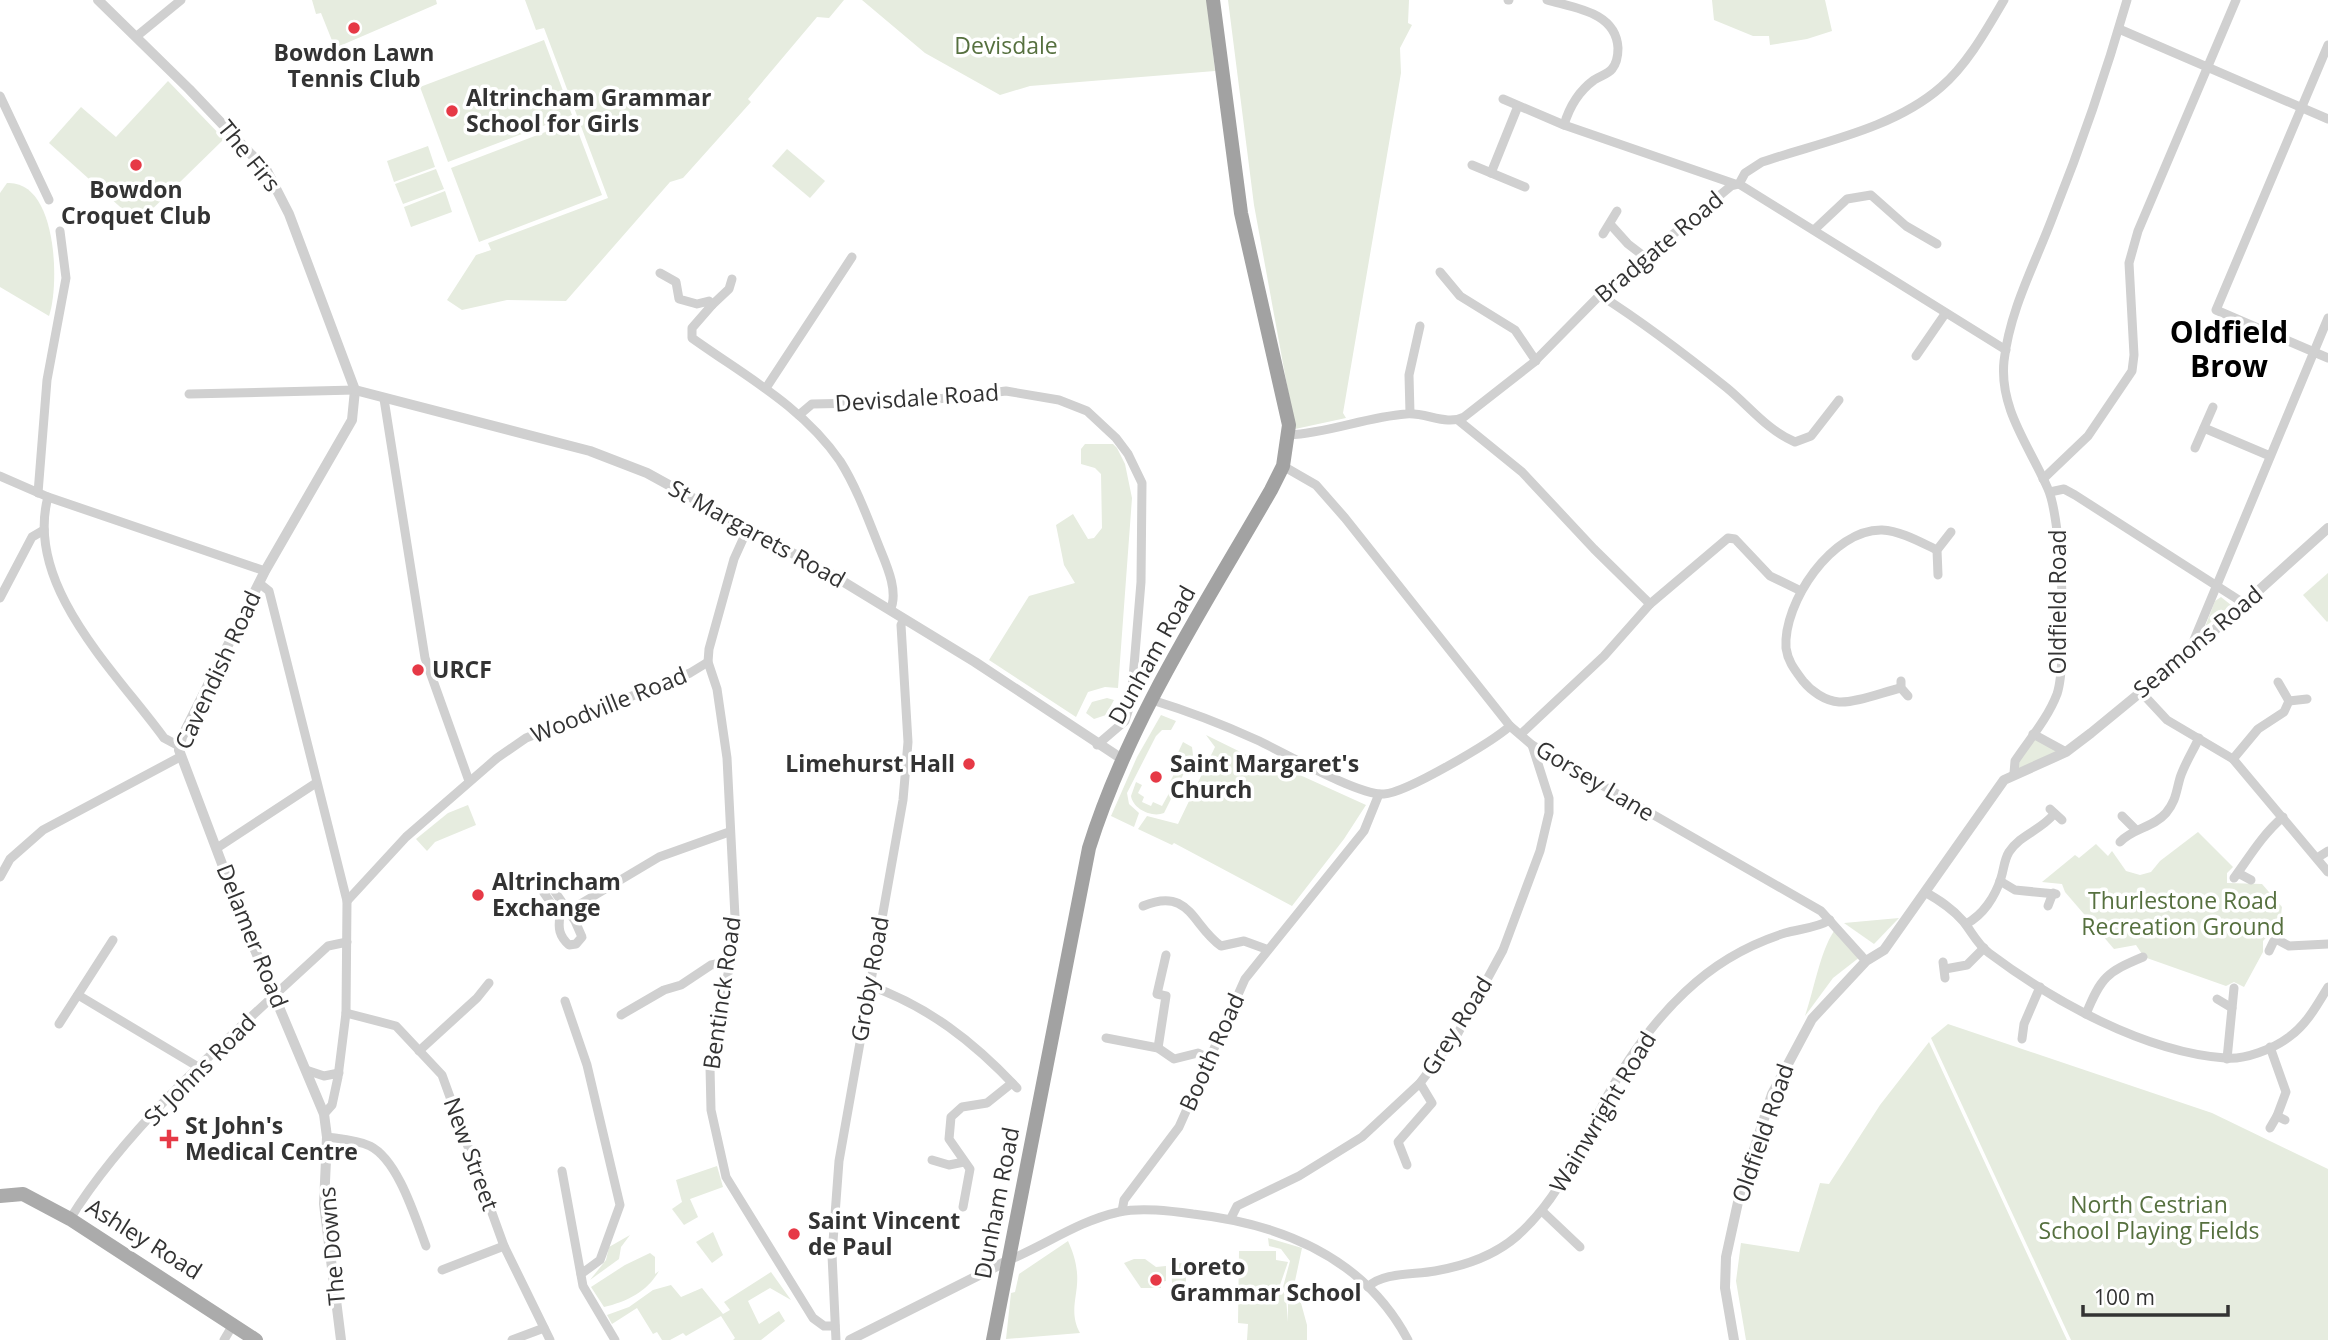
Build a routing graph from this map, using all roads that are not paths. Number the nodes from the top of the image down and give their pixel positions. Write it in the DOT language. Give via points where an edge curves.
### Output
graph roads {
  1 [pos="98,0"];
  2 [pos="181,0"];
  3 [pos="1213,0"];
  4 [pos="1547,0"];
  5 [pos="2004,0"];
  6 [pos="2127,0"];
  7 [pos="2236,0"];
  8 [pos="2119,29"];
  9 [pos="137,36"];
  10 [pos="2328,45"];
  11 [pos="2207,67"];
  12 [pos="1503,99"];
  13 [pos="1,100"];
  14 [pos="1518,106"];
  15 [pos="2301,107"];
  16 [pos="2328,119"];
  17 [pos="1564,125"];
  18 [pos="1472,165"];
  19 [pos="1491,173"];
  20 [pos="1737,184"];
  21 [pos="1525,187"];
  22 [pos="49,200"];
  23 [pos="1617,211"];
  24 [pos="1610,224"];
  25 [pos="1814,230"];
  26 [pos="60,232"];
  27 [pos="1603,234"];
  28 [pos="1937,244"];
  29 [pos="852,257"];
  30 [pos="1645,257"];
  31 [pos="660,272"];
  32 [pos="732,279"];
  33 [pos="1438,279"];
  34 [pos="1600,295"];
  35 [pos="712,305"];
  36 [pos="1945,314"];
  37 [pos="2328,318"];
  38 [pos="1420,327"];
  39 [pos="2006,350"];
  40 [pos="2314,352"];
  41 [pos="1916,356"];
  42 [pos="2328,358"];
  43 [pos="1535,360"];
  44 [pos="766,388"];
  45 [pos="355,390"];
  46 [pos="189,394"];
  47 [pos="384,398"];
  48 [pos="1839,400"];
  49 [pos="2213,407"];
  50 [pos="1410,413"];
  51 [pos="799,415"];
  52 [pos="1458,420"];
  53 [pos="2204,428"];
  54 [pos="1289,435"];
  55 [pos="2194,448"];
  56 [pos="2270,456"];
  57 [pos="1283,466"];
  58 [pos="0,476"];
  59 [pos="2043,479"];
  60 [pos="2050,492"];
  61 [pos="38,493"];
  62 [pos="48,497"];
  63 [pos="748,528"];
  64 [pos="2328,528"];
  65 [pos="44,530"];
  66 [pos="1951,532"];
  67 [pos="1937,550"];
  68 [pos="265,572"];
  69 [pos="1938,575"];
  70 [pos="259,583"];
  71 [pos="2216,584"];
  72 [pos="1801,591"];
  73 [pos="0,598"];
  74 [pos="1650,604"];
  75 [pos="2245,604"];
  76 [pos="890,610"];
  77 [pos="904,619"];
  78 [pos="2197,646"];
  79 [pos="708,662"];
  80 [pos="2278,681"];
  81 [pos="1903,688"];
  82 [pos="2140,691"];
  83 [pos="2307,699"];
  84 [pos="1152,700"];
  85 [pos="2289,701"];
  86 [pos="1510,726"];
  87 [pos="1521,734"];
  88 [pos="2033,734"];
  89 [pos="2199,738"];
  90 [pos="1097,745"];
  91 [pos="1532,745"];
  92 [pos="180,751"];
  93 [pos="2066,752"];
  94 [pos="2233,759"];
  95 [pos="1122,760"];
  96 [pos="2014,773"];
  97 [pos="469,781"];
  98 [pos="316,783"];
  99 [pos="1379,794"];
  100 [pos="2055,815"];
  101 [pos="2122,817"];
  102 [pos="2283,817"];
  103 [pos="2136,831"];
  104 [pos="729,832"];
  105 [pos="2120,842"];
  106 [pos="217,848"];
  107 [pos="2328,851"];
  108 [pos="2317,858"];
  109 [pos="2328,872"];
  110 [pos="0,877"];
  111 [pos="2250,880"];
  112 [pos="2000,881"];
  113 [pos="1925,891"];
  114 [pos="347,901"];
  115 [pos="1143,906"];
  116 [pos="2048,906"];
  117 [pos="565,914"];
  118 [pos="1830,920"];
  119 [pos="1966,924"];
  120 [pos="2281,926"];
  121 [pos="2276,939"];
  122 [pos="113,940"];
  123 [pos="347,942"];
  124 [pos="2328,944"];
  125 [pos="1984,948"];
  126 [pos="1266,949"];
  127 [pos="2269,951"];
  128 [pos="1166,955"];
  129 [pos="2143,957"];
  130 [pos="731,961"];
  131 [pos="1866,961"];
  132 [pos="1944,970"];
  133 [pos="489,983"];
  134 [pos="868,985"];
  135 [pos="2040,987"];
  136 [pos="2328,987"];
  137 [pos="2234,988"];
  138 [pos="275,994"];
  139 [pos="78,995"];
  140 [pos="2217,999"];
  141 [pos="565,1001"];
  142 [pos="2232,1008"];
  143 [pos="346,1013"];
  144 [pos="2086,1014"];
  145 [pos="621,1015"];
  146 [pos="59,1024"];
  147 [pos="1106,1038"];
  148 [pos="2022,1039"];
  149 [pos="2270,1047"];
  150 [pos="1158,1048"];
  151 [pos="419,1051"];
  152 [pos="1210,1059"];
  153 [pos="2227,1059"];
  154 [pos="200,1068"];
  155 [pos="306,1070"];
  156 [pos="339,1073"];
  157 [pos="1420,1083"];
  158 [pos="324,1114"];
  159 [pos="2270,1128"];
  160 [pos="327,1136"];
  161 [pos="932,1160"];
  162 [pos="964,1161"];
  163 [pos="1408,1165"];
  164 [pos="562,1171"];
  165 [pos="0,1196"];
  166 [pos="963,1207"];
  167 [pos="1542,1210"];
  168 [pos="1122,1211"];
  169 [pos="1231,1218"];
  170 [pos="70,1219"];
  171 [pos="426,1246"];
  172 [pos="505,1246"];
  173 [pos="1580,1247"];
  174 [pos="1007,1261"];
  175 [pos="442,1270"];
  176 [pos="581,1274"];
  177 [pos="1368,1287"];
  178 [pos="234,1323"];
  179 [pos="835,1326"];
  180 [pos="544,1328"];
  181 [pos="223,1340"];
  182 [pos="256,1340"];
  183 [pos="341,1340"];
  184 [pos="512,1340"];
  185 [pos="550,1340"];
  186 [pos="615,1340"];
  187 [pos="836,1340"];
  188 [pos="850,1340"];
  189 [pos="993,1340"];
  190 [pos="1408,1340"];
  191 [pos="1734,1340"];
  1 -- 9 [label="street, The Firs"];
  2 -- 9 [label="street"];
  3 -- 54 [label="highway, Dunham Road" via="1241,213 1280,375"];
  4 -- 17 [label="street" via="1589,12 1611,26 1618,51 1615,74 1583,90"];
  5 -- 20 [label="street, Bradgate Road" via="1940,89 1900,115 1762,162"];
  6 -- 8 [label="street, Oldfield Road"];
  7 -- 11 [label="street"];
  8 -- 11 [label="street"];
  8 -- 39 [label="street, Oldfield Road" via="2014,314"];
  9 -- 45 [label="street, The Firs" via="246,148 280,191"];
  10 -- 15 [label="street"];
  11 -- 15 [label="street"];
  11 -- 59 [label="street" via="2149,199 2129,263 2132,371 2088,436"];
  12 -- 14 [label="street"];
  13 -- 22 [label="street"];
  14 -- 17 [label="street"];
  14 -- 19 [label="street"];
  15 -- 16 [label="street"];
  15 -- 40 [label="street" via="2216,310"];
  17 -- 20 [label="street"];
  18 -- 19 [label="street"];
  19 -- 21 [label="street"];
  20 -- 25 [label="street"];
  20 -- 30 [label="street, Bradgate Road"];
  23 -- 24 [label="street"];
  24 -- 27 [label="street"];
  24 -- 30 [label="street"];
  25 -- 28 [label="street" via="1847,199 1871,195 1906,226"];
  25 -- 36 [label="street"];
  26 -- 61 [label="street" via="66,278 47,380"];
  29 -- 44 [label="street"];
  30 -- 34 [label="street, Bradgate Road"];
  31 -- 35 [label="street" via="676,282 679,299"];
  32 -- 35 [label="street" via="729,289"];
  33 -- 43 [label="street" via="1515,330"];
  34 -- 43 [label="street, Bradgate Road"];
  34 -- 48 [label="street" via="1788,439 1795,442 1811,436"];
  35 -- 44 [label="street" via="692,328 692,338"];
  36 -- 39 [label="street"];
  36 -- 41 [label="street"];
  37 -- 40 [label="street"];
  38 -- 50 [label="street" via="1409,375"];
  39 -- 59 [label="street, Oldfield Road" via="2003,374 2010,413"];
  40 -- 42 [label="street"];
  40 -- 56 [label="street"];
  43 -- 52 [label="street, Bradgate Road"];
  44 -- 51 [label="street"];
  45 -- 46 [label="street"];
  45 -- 47 [label="street, St Margarets Road"];
  45 -- 68 [label="street, Cavendish Road" via="352,420"];
  47 -- 63 [label="street, St Margarets Road" via="590,451 647,473"];
  47 -- 97 [label="street" via="425,658"];
  49 -- 53 [label="street"];
  50 -- 52 [label="street"];
  50 -- 54 [label="street"];
  51 -- 76 [label="street" via="840,462 865,510 894,595"];
  51 -- 90 [label="street, Devisdale Road" via="812,404 912,402 1006,391 1059,400 1087,411 1116,438 1142,483 1141,582 1131,702 1120,727"];
  52 -- 74 [label="street" via="1522,472"];
  53 -- 55 [label="street"];
  53 -- 56 [label="street"];
  54 -- 57 [label="highway, Dunham Road"];
  56 -- 71 [label="street"];
  57 -- 84 [label="highway, Dunham Road"];
  57 -- 86 [label="street, Gorsey Lane" via="1316,485 1345,518"];
  58 -- 61 [label="street"];
  59 -- 60 [label="street, Oldfield Road"];
  60 -- 71 [label="street" via="2064,489 2075,495"];
  60 -- 88 [label="street, Oldfield Road" via="2061,546 2061,651 2058,692"];
  61 -- 62 [label="street"];
  62 -- 65 [label="street, Delamer Road"];
  62 -- 68 [label="street"];
  63 -- 76 [label="street, St Margarets Road"];
  63 -- 79 [label="street, Woodville Road" via="734,559"];
  64 -- 75 [label="street, Seamons Road"];
  65 -- 73 [label="street" via="32,537"];
  65 -- 92 [label="street, Delamer Road" via="62,595 81,631 164,738"];
  66 -- 67 [label="street"];
  67 -- 69 [label="street"];
  67 -- 72 [label="street" via="1893,531 1863,534 1835,549"];
  68 -- 70 [label="street, Cavendish Road"];
  70 -- 92 [label="street, Cavendish Road"];
  70 -- 98 [label="street" via="269,591"];
  71 -- 75 [label="street"];
  71 -- 78 [label="street" via="2194,640"];
  72 -- 74 [label="street" via="1770,576 1731,537"];
  72 -- 81 [label="street" via="1786,647 1789,662 1807,687 1840,702"];
  74 -- 87 [label="street" via="1604,656"];
  75 -- 78 [label="street, Seamons Road"];
  76 -- 77 [label="street, St Margarets Road"];
  77 -- 90 [label="street, St Margarets Road"];
  77 -- 134 [label="street, Groby Road" via="908,742 902,807"];
  78 -- 82 [label="street, Seamons Road"];
  79 -- 97 [label="street, Woodville Road" via="526,738"];
  79 -- 104 [label="street, Bentinck Road" via="717,689 727,758"];
  80 -- 85 [label="street"];
  82 -- 89 [label="street" via="2167,720"];
  82 -- 93 [label="street, Seamons Road"];
  83 -- 85 [label="street"];
  84 -- 95 [label="highway, Dunham Road"];
  84 -- 99 [label="street"];
  85 -- 94 [label="street" via="2284,712 2258,729"];
  86 -- 87 [label="street, Gorsey Lane"];
  86 -- 99 [label="street" via="1482,748 1398,790"];
  87 -- 91 [label="street, Gorsey Lane"];
  88 -- 93 [label="street"];
  88 -- 96 [label="street, Oldfield Road" via="2015,761"];
  89 -- 94 [label="street"];
  89 -- 103 [label="street" via="2180,779 2179,794 2166,813"];
  90 -- 95 [label="street, St Margarets Road"];
  91 -- 118 [label="street, Gorsey Lane" via="1802,899"];
  91 -- 157 [label="street, Grey Road" via="1547,787 1549,813 1528,887 1478,997 1458,1033"];
  92 -- 106 [label="street, Delamer Road"];
  92 -- 110 [label="street, Cavendish Road" via="43,830 10,859"];
  93 -- 96 [label="street, Seamons Road"];
  94 -- 102 [label="street"];
  95 -- 174 [label="highway, Dunham Road" via="1089,848"];
  96 -- 113 [label="street, Oldfield Road" via="1997,788"];
  97 -- 114 [label="street, Woodville Road" via="406,837"];
  98 -- 106 [label="street"];
  98 -- 114 [label="street"];
  99 -- 126 [label="street, Booth Road" via="1364,831"];
  100 -- 112 [label="street" via="2042,829 2023,836 2009,852"];
  101 -- 103 [label="street"];
  102 -- 108 [label="street"];
  102 -- 111 [label="street" via="2263,833 2236,876"];
  103 -- 105 [label="street"];
  104 -- 117 [label="street" via="659,857"];
  104 -- 130 [label="street, Bentinck Road" via="735,917"];
  106 -- 138 [label="street, Delamer Road"];
  107 -- 108 [label="street"];
  108 -- 109 [label="street"];
  112 -- 116 [label="street" via="2015,890 2055,893"];
  112 -- 119 [label="street" via="1985,911"];
  113 -- 119 [label="street"];
  113 -- 131 [label="street, Oldfield Road" via="1884,950"];
  114 -- 123 [label="street"];
  115 -- 126 [label="street" via="1177,903 1191,911 1221,946 1244,941"];
  118 -- 131 [label="street, Gorsey Lane"];
  118 -- 167 [label="street, Wainwright Road" via="1744,949 1668,1008 1631,1058"];
  119 -- 125 [label="street"];
  120 -- 121 [label="street"];
  121 -- 124 [label="street" via="2289,946"];
  121 -- 127 [label="street"];
  122 -- 139 [label="street"];
  123 -- 138 [label="street, St Johns Road" via="328,946"];
  123 -- 143 [label="street"];
  125 -- 132 [label="street" via="1967,965"];
  125 -- 135 [label="street"];
  126 -- 152 [label="street, Booth Road" via="1245,979"];
  128 -- 150 [label="street" via="1157,994 1166,996"];
  129 -- 144 [label="street" via="2106,975"];
  130 -- 145 [label="street" via="711,965"];
  130 -- 179 [label="street, Bentinck Road" via="710,1067 711,1110 726,1178 813,1318 824,1326"];
  131 -- 191 [label="street, Oldfield Road" via="1801,1034 1772,1094 1752,1152 1725,1265"];
  133 -- 151 [label="street"];
  134 -- 162 [label="street" via="946,1023 972,1041 1015,1085 987,1103 953,1113 948,1137"];
  134 -- 179 [label="street, Groby Road" via="839,1161 832,1255"];
  135 -- 144 [label="street"];
  135 -- 148 [label="street"];
  136 -- 149 [label="street" via="2305,1023"];
  137 -- 142 [label="street"];
  138 -- 154 [label="street, St Johns Road"];
  138 -- 155 [label="street, Delamer Road"];
  139 -- 146 [label="street"];
  139 -- 154 [label="street"];
  140 -- 142 [label="street"];
  141 -- 176 [label="street" via="587,1065 620,1205 600,1260"];
  142 -- 153 [label="street"];
  143 -- 151 [label="street, New Street" via="396,1026"];
  143 -- 156 [label="street"];
  144 -- 153 [label="street" via="2166,1046"];
  147 -- 150 [label="street"];
  149 -- 153 [label="street"];
  149 -- 159 [label="street" via="2286,1092 2281,1118"];
  150 -- 152 [label="street" via="1174,1059 1198,1053"];
  151 -- 172 [label="street, New Street" via="442,1075"];
  152 -- 168 [label="street, Booth Road" via="1179,1127 1124,1200"];
  154 -- 170 [label="street, St Johns Road" via="125,1144"];
  155 -- 156 [label="street" via="324,1076"];
  155 -- 158 [label="street, Delamer Road"];
  156 -- 158 [label="street" via="332,1105"];
  157 -- 163 [label="street" via="1432,1103 1398,1142"];
  157 -- 169 [label="street, Grey Road" via="1362,1137 1299,1176 1237,1206"];
  158 -- 160 [label="street, The Downs"];
  160 -- 171 [label="street" via="362,1143 383,1154 408,1198"];
  160 -- 183 [label="street, The Downs" via="324,1204"];
  161 -- 162 [label="street" via="949,1165"];
  162 -- 166 [label="street" via="970,1172"];
  164 -- 176 [label="street"];
  165 -- 170 [label="main road, Ashley Road" via="23,1194"];
  167 -- 173 [label="street"];
  167 -- 177 [label="street, Wainwright Road" via="1507,1243 1477,1260 1387,1278"];
  168 -- 169 [label="street"];
  168 -- 174 [label="street" via="1079,1224"];
  169 -- 177 [label="street" via="1302,1240 1342,1264"];
  170 -- 178 [label="main road, Ashley Road"];
  172 -- 175 [label="street"];
  172 -- 180 [label="street, New Street"];
  174 -- 188 [label="street"];
  174 -- 189 [label="highway, Dunham Road"];
  176 -- 186 [label="street" via="583,1286"];
  177 -- 190 [label="street"];
  178 -- 181 [label="street"];
  178 -- 182 [label="main road, Ashley Road"];
  179 -- 187 [label="street, Groby Road"];
  180 -- 184 [label="street"];
  180 -- 185 [label="street, New Street"];
}
